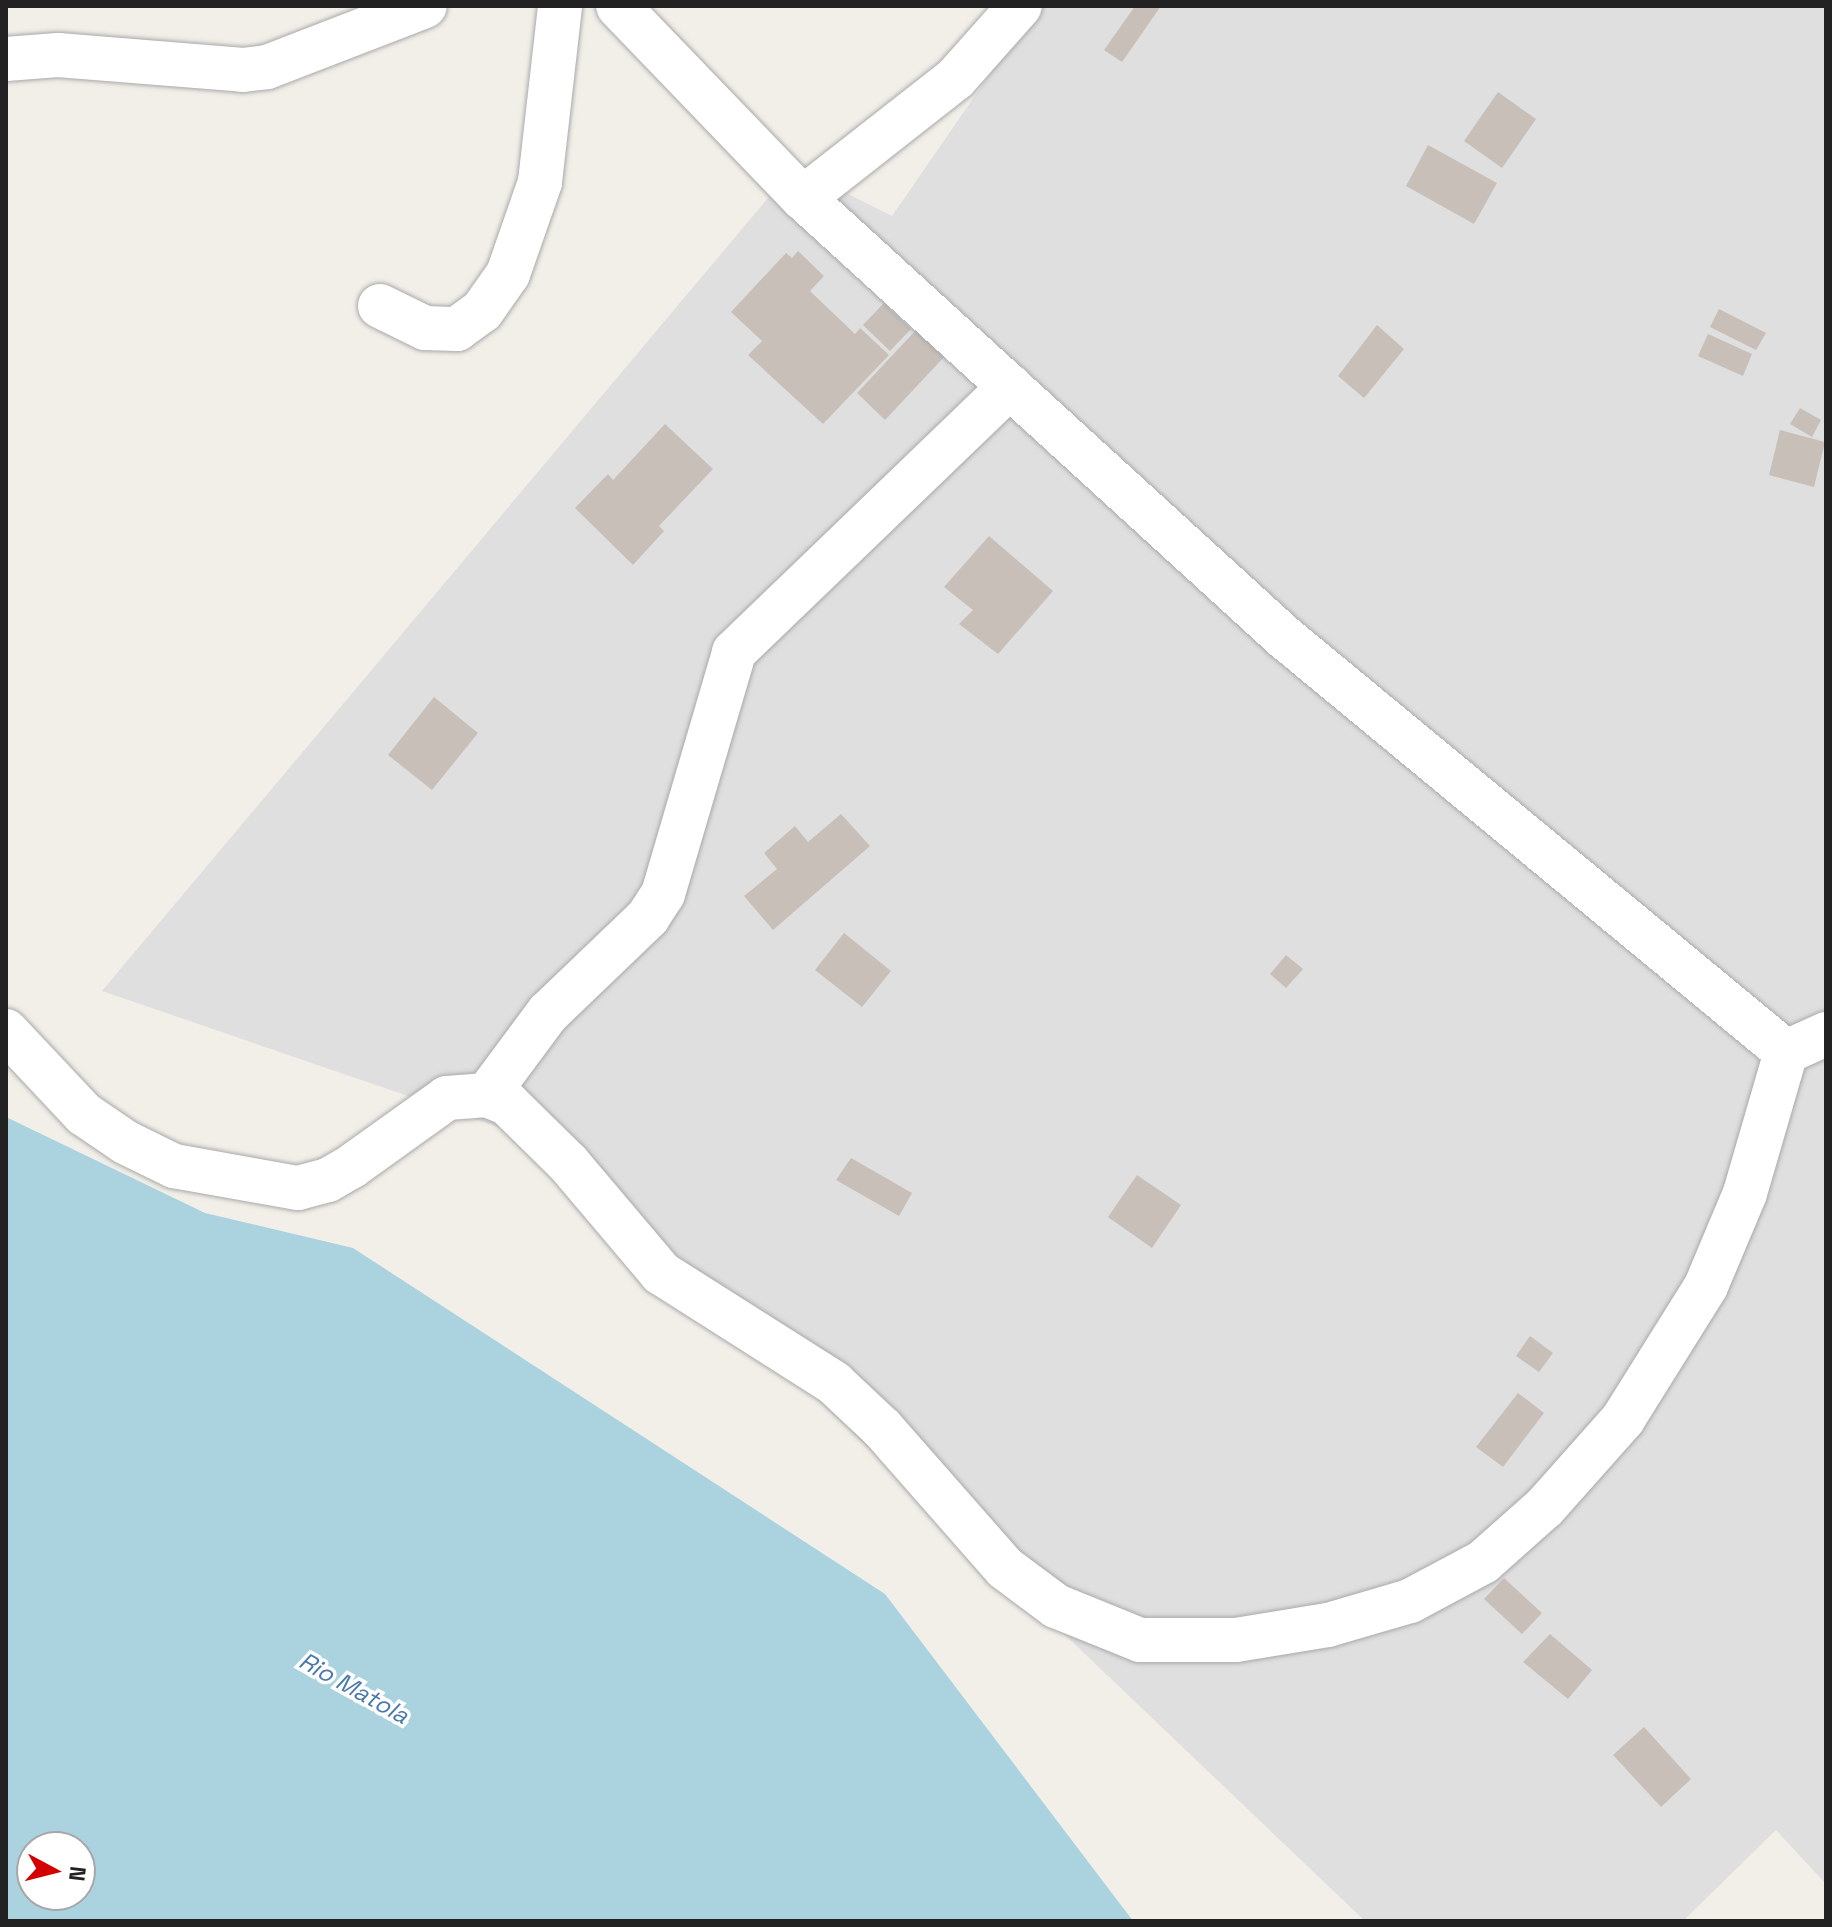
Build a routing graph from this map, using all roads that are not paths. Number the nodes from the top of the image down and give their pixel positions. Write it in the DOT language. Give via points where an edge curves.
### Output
graph roads {
  1 [pos="425,6"];
  2 [pos="560,6"];
  3 [pos="618,6"];
  4 [pos="1020,6"];
  5 [pos="6,59"];
  6 [pos="803,198"];
  7 [pos="380,306"];
  8 [pos="1010,386"];
  9 [pos="6,1031"];
  10 [pos="1826,1034"];
  11 [pos="1786,1052"];
  12 [pos="487,1095"];
  1 -- 5 [label="street" via="267,67 243,70 58,55"];
  2 -- 7 [label="street" via="540,182 527,233 508,274 482,311 457,329 425,328"];
  3 -- 6 [label="street"];
  4 -- 6 [label="street" via="956,78"];
  6 -- 8 [label="street"];
  8 -- 11 [label="street" via="1284,637"];
  8 -- 12 [label="street" via="734,652 663,894 648,917 548,1013"];
  9 -- 12 [label="street" via="84,1114 125,1142 174,1166 298,1188 340,1173 447,1098"];
  10 -- 11 [label="street"];
  11 -- 12 [label="street" via="1745,1193 1706,1286 1623,1419 1545,1507 1483,1562 1410,1601 1328,1625 1236,1640 1140,1640 1056,1606 1005,1568 882,1428 834,1383 661,1273 569,1164 507,1103"];
}
